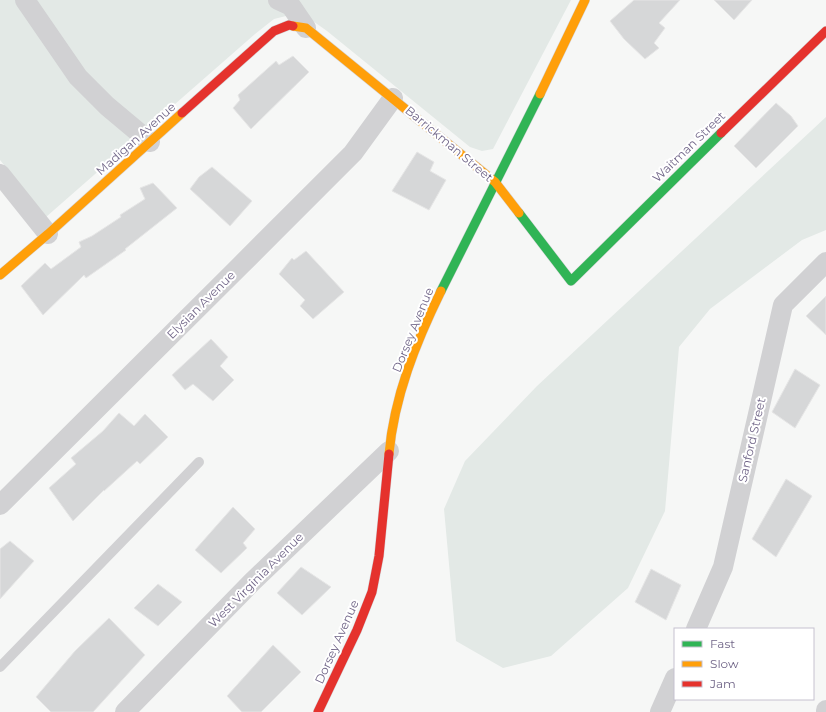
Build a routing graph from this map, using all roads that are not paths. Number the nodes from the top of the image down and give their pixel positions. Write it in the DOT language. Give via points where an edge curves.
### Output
graph roads {
  1 [pos="25,0"];
  2 [pos="278,0"];
  3 [pos="585,0"];
  4 [pos="298,27"];
  5 [pos="826,31"];
  6 [pos="393,98"];
  7 [pos="150,142"];
  8 [pos="0,174"];
  9 [pos="495,182"];
  10 [pos="48,234"];
  11 [pos="826,262"];
  12 [pos="0,274"];
  13 [pos="571,280"];
  14 [pos="389,451"];
  15 [pos="200,462"];
  16 [pos="0,505"];
  17 [pos="696,628"];
  18 [pos="0,666"];
  19 [pos="674,680"];
  20 [pos="125,712"];
  21 [pos="318,712"];
  22 [pos="660,712"];
  1 -- 7 [label="street" via="78,77"];
  2 -- 4 [label="street, Barrickman Street" via="291,6"];
  3 -- 9 [label="street, Dorsey Avenue"];
  4 -- 6 [label="street, Barrickman Street"];
  4 -- 7 [label="street, Madigan Avenue" via="274,31"];
  5 -- 13 [label="street, Waitman Street"];
  6 -- 9 [label="street, Barrickman Street"];
  6 -- 16 [label="street, Elysian Avenue" via="353,153"];
  7 -- 10 [label="street, Madigan Avenue"];
  8 -- 10 [label="street"];
  9 -- 13 [label="street, Barrickman Street"];
  9 -- 14 [label="street, Dorsey Avenue" via="412,356 398,401"];
  10 -- 12 [label="street, Madigan Avenue"];
  11 -- 17 [label="street, Sanford Street" via="783,305 723,567"];
  14 -- 20 [label="street, West Virginia Avenue" via="252,582"];
  14 -- 21 [label="street, Dorsey Avenue" via="372,592"];
  15 -- 18 [label="lane"];
  19 -- 22 [label="street"];
}
